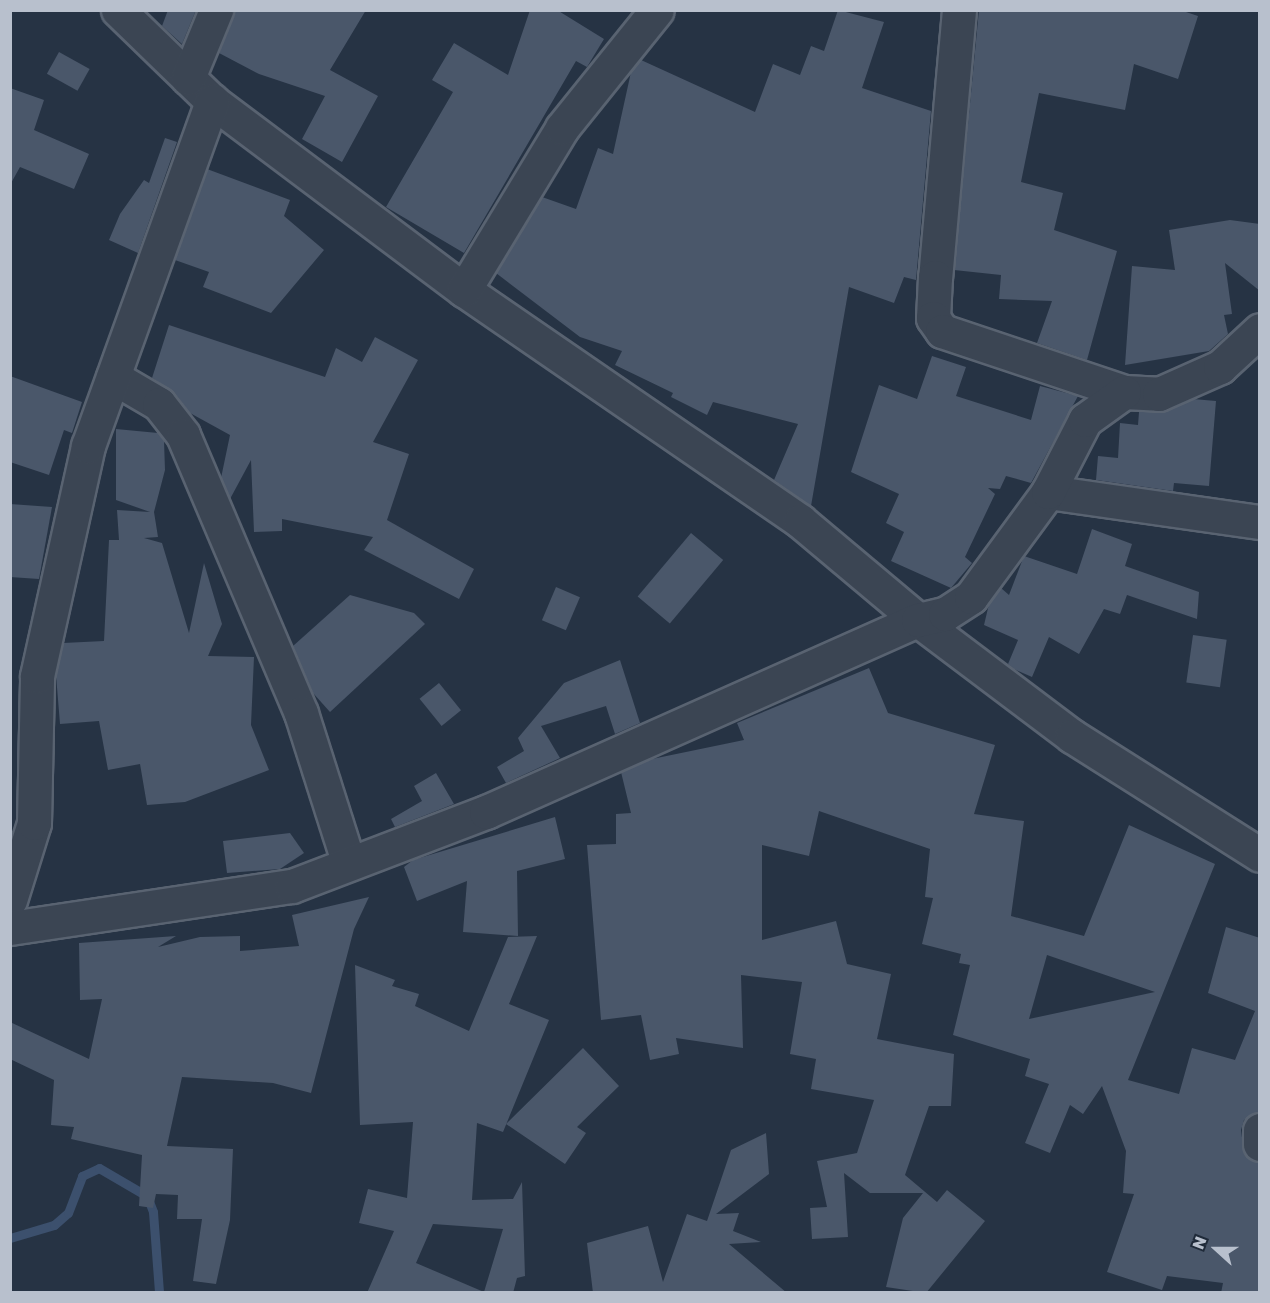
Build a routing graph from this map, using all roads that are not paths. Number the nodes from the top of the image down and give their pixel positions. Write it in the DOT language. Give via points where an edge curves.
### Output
graph roads {
  1 [pos="118,10"];
  2 [pos="216,10"];
  3 [pos="657,10"];
  4 [pos="958,10"];
  5 [pos="188,78"];
  6 [pos="212,101"];
  7 [pos="464,290"];
  8 [pos="1260,330"];
  9 [pos="113,377"];
  10 [pos="1124,392"];
  11 [pos="1048,492"];
  12 [pos="1260,522"];
  13 [pos="918,620"];
  14 [pos="1260,855"];
  15 [pos="349,864"];
  16 [pos="10,900"];
  17 [pos="10,928"];
  18 [pos="1260,1130"];
  19 [pos="1260,1144"];
  1 -- 5 [label="street"];
  2 -- 5 [label="street"];
  3 -- 7 [label="street" via="562,128"];
  4 -- 10 [label="street" via="933,318 942,331"];
  5 -- 6 [label="street"];
  6 -- 7 [label="street"];
  6 -- 9 [label="street"];
  7 -- 13 [label="street" via="800,521"];
  8 -- 10 [label="street" via="1220,367 1159,394"];
  9 -- 15 [label="street" via="159,404 183,435 302,712"];
  9 -- 16 [label="street" via="88,446 37,676 34,823"];
  10 -- 11 [label="street" via="1085,420"];
  11 -- 12 [label="street"];
  11 -- 13 [label="street" via="971,597 945,614"];
  13 -- 14 [label="street" via="1072,736"];
  13 -- 15 [label="street" via="486,813"];
  15 -- 17 [label="street" via="291,886"];
  18 -- 19 [label="street"];
}
